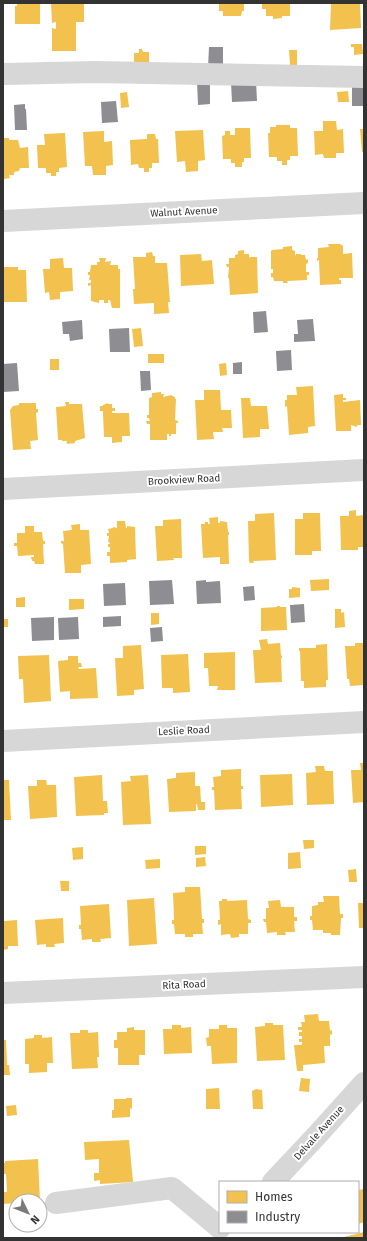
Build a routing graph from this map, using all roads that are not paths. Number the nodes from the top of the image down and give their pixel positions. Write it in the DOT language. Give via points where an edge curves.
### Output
graph roads {
  1 [pos="3,74"];
  2 [pos="364,77"];
  3 [pos="364,203"];
  4 [pos="3,221"];
  5 [pos="364,470"];
  6 [pos="3,489"];
  7 [pos="364,722"];
  8 [pos="3,741"];
  9 [pos="364,977"];
  10 [pos="3,993"];
  11 [pos="364,1083"];
  12 [pos="274,1181"];
  13 [pos="56,1203"];
  14 [pos="219,1229"];
  1 -- 2 [label="street" via="94,72"];
  3 -- 4 [label="street, Walnut Avenue"];
  5 -- 6 [label="street, Brookview Road"];
  7 -- 8 [label="street, Leslie Road"];
  9 -- 10 [label="street, Rita Road"];
  11 -- 12 [label="street, Delvale Avenue"];
  13 -- 14 [label="street" via="172,1188"];
}
